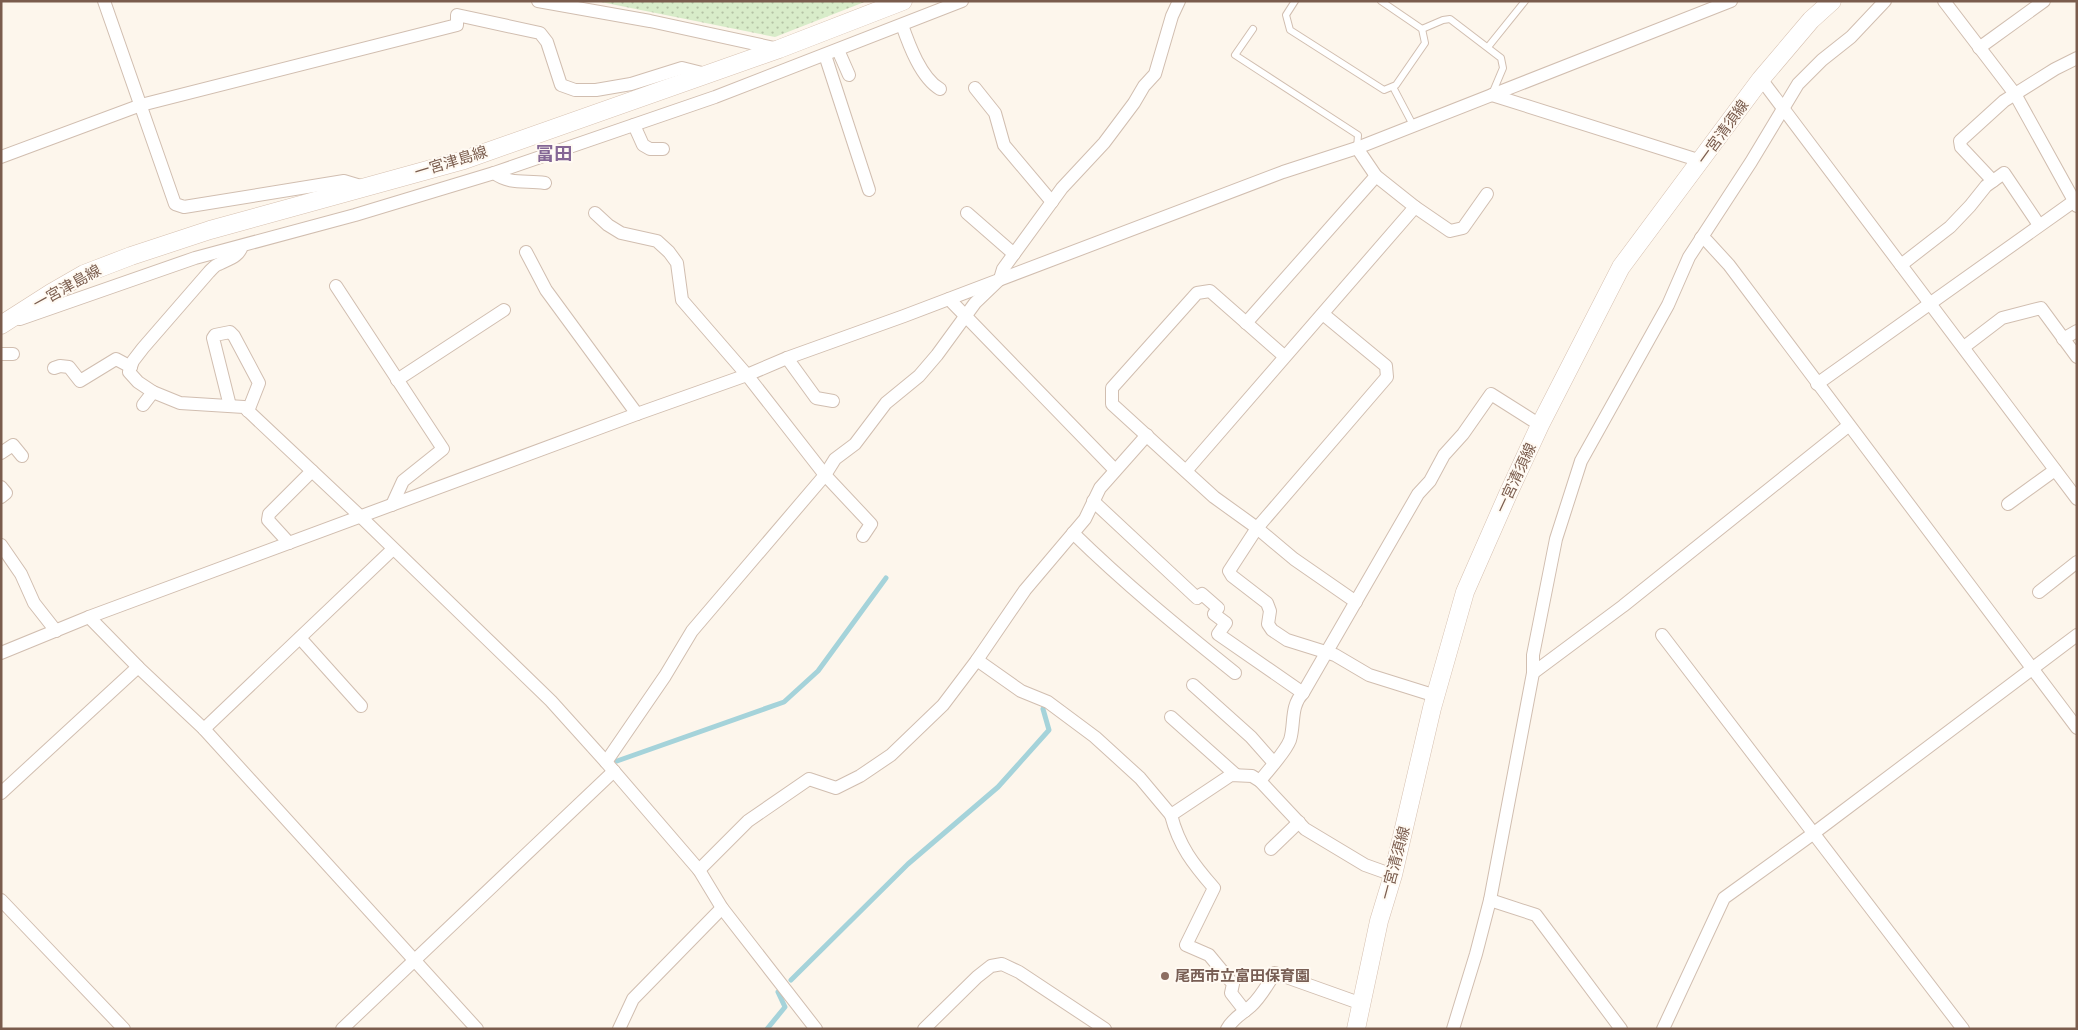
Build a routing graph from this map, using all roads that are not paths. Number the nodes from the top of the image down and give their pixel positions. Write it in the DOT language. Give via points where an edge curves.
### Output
graph roads {
  1 [pos="104,1"];
  2 [pos="538,1"];
  3 [pos="903,1"];
  4 [pos="962,1"];
  5 [pos="1179,1"];
  6 [pos="1295,1"];
  7 [pos="1381,1"];
  8 [pos="1731,1"];
  9 [pos="1832,1"];
  10 [pos="1885,1"];
  11 [pos="1944,1"];
  12 [pos="2044,1"];
  13 [pos="1521,3"];
  14 [pos="902,25"];
  15 [pos="1253,29"];
  16 [pos="1422,29"];
  17 [pos="1488,47"];
  18 [pos="1979,48"];
  19 [pos="779,49"];
  20 [pos="838,50"];
  21 [pos="825,55"];
  22 [pos="2077,58"];
  23 [pos="706,74"];
  24 [pos="849,75"];
  25 [pos="1761,79"];
  26 [pos="1393,86"];
  27 [pos="940,88"];
  28 [pos="976,88"];
  29 [pos="2015,94"];
  30 [pos="1492,95"];
  31 [pos="141,104"];
  32 [pos="1783,108"];
  33 [pos="634,125"];
  34 [pos="1413,125"];
  35 [pos="1357,148"];
  36 [pos="663,149"];
  37 [pos="1,157"];
  38 [pos="1701,161"];
  39 [pos="494,173"];
  40 [pos="1376,176"];
  41 [pos="1993,181"];
  42 [pos="545,183"];
  43 [pos="365,188"];
  44 [pos="868,190"];
  45 [pos="1488,194"];
  46 [pos="1052,202"];
  47 [pos="2076,202"];
  48 [pos="1415,207"];
  49 [pos="595,213"];
  50 [pos="967,213"];
  51 [pos="2039,225"];
  52 [pos="1701,238"];
  53 [pos="242,246"];
  54 [pos="526,252"];
  55 [pos="1014,254"];
  56 [pos="1901,265"];
  57 [pos="1000,279"];
  58 [pos="336,286"];
  59 [pos="949,299"];
  60 [pos="1930,304"];
  61 [pos="504,310"];
  62 [pos="1323,314"];
  63 [pos="966,316"];
  64 [pos="1246,323"];
  65 [pos="2,325"];
  66 [pos="2077,331"];
  67 [pos="2063,339"];
  68 [pos="1964,347"];
  69 [pos="1284,356"];
  70 [pos="2077,357"];
  71 [pos="787,358"];
  72 [pos="131,367"];
  73 [pos="54,368"];
  74 [pos="747,375"];
  75 [pos="397,380"];
  76 [pos="1817,384"];
  77 [pos="153,392"];
  78 [pos="833,401"];
  79 [pos="143,405"];
  80 [pos="230,406"];
  81 [pos="248,411"];
  82 [pos="637,414"];
  83 [pos="1540,425"];
  84 [pos="1848,426"];
  85 [pos="1147,435"];
  86 [pos="1,453"];
  87 [pos="22,456"];
  88 [pos="1115,470"];
  89 [pos="2055,470"];
  90 [pos="312,471"];
  91 [pos="1186,471"];
  92 [pos="825,475"];
  93 [pos="1,487"];
  94 [pos="1,497"];
  95 [pos="2077,499"];
  96 [pos="1093,501"];
  97 [pos="2008,504"];
  98 [pos="392,505"];
  99 [pos="361,517"];
  100 [pos="1258,528"];
  101 [pos="1073,533"];
  102 [pos="863,536"];
  103 [pos="289,543"];
  104 [pos="1,545"];
  105 [pos="393,549"];
  106 [pos="2077,562"];
  107 [pos="2038,592"];
  108 [pos="1356,602"];
  109 [pos="89,617"];
  110 [pos="56,631"];
  111 [pos="1662,635"];
  112 [pos="2077,635"];
  113 [pos="300,638"];
  114 [pos="1326,652"];
  115 [pos="1,653"];
  116 [pos="977,660"];
  117 [pos="138,667"];
  118 [pos="2031,669"];
  119 [pos="1235,673"];
  120 [pos="1533,673"];
  121 [pos="1194,685"];
  122 [pos="1303,693"];
  123 [pos="1436,696"];
  124 [pos="361,706"];
  125 [pos="1170,717"];
  126 [pos="2077,728"];
  127 [pos="204,729"];
  128 [pos="1274,763"];
  129 [pos="610,767"];
  130 [pos="1236,775"];
  131 [pos="1260,781"];
  132 [pos="1,793"];
  133 [pos="1171,815"];
  134 [pos="1299,822"];
  135 [pos="1814,833"];
  136 [pos="1270,849"];
  137 [pos="699,870"];
  138 [pos="1393,875"];
  139 [pos="1,900"];
  140 [pos="1490,900"];
  141 [pos="722,908"];
  142 [pos="415,961"];
  143 [pos="1362,1004"];
  144 [pos="1245,1011"];
  145 [pos="124,1029"];
  146 [pos="342,1029"];
  147 [pos="477,1029"];
  148 [pos="618,1029"];
  149 [pos="816,1029"];
  150 [pos="924,1029"];
  151 [pos="1105,1029"];
  152 [pos="1227,1029"];
  153 [pos="1356,1029"];
  154 [pos="1453,1029"];
  155 [pos="1621,1029"];
  156 [pos="1663,1029"];
  157 [pos="1963,1029"];
  1 -- 31 [label="street"];
  2 -- 19 [label="street"];
  3 -- 19 [label="main road, 一宮津島線"];
  4 -- 14 [label="street"];
  5 -- 46 [label="street" via="1155,74 1104,143"];
  6 -- 26 [label="lane" via="1286,15 1290,30 1384,90"];
  7 -- 16 [label="lane"];
  8 -- 30 [label="street"];
  9 -- 25 [label="main road, 一宮清須線"];
  10 -- 32 [label="street" via="1851,37 1798,84"];
  11 -- 18 [label="street"];
  12 -- 18 [label="street"];
  13 -- 17 [label="lane"];
  14 -- 20 [label="street"];
  14 -- 27 [label="street" via="911,50 933,84"];
  15 -- 35 [label="lane" via="1235,55 1358,135"];
  16 -- 17 [label="lane" via="1450,19"];
  16 -- 26 [label="lane" via="1424,43"];
  17 -- 30 [label="lane" via="1501,58 1503,68"];
  18 -- 29 [label="street"];
  19 -- 23 [label="main road, 一宮津島線"];
  20 -- 21 [label="street"];
  20 -- 24 [label="street"];
  21 -- 33 [label="street"];
  21 -- 44 [label="street"];
  22 -- 29 [label="street"];
  23 -- 31 [label="street" via="682,68 631,84 575,90 561,85 547,42 540,34 457,15 457,25"];
  23 -- 43 [label="main road, 一宮津島線" via="464,160"];
  25 -- 32 [label="street"];
  25 -- 38 [label="main road, 一宮清須線"];
  26 -- 34 [label="lane"];
  28 -- 46 [label="street" via="995,113 1004,145"];
  29 -- 41 [label="street" via="1960,141"];
  29 -- 47 [label="street"];
  30 -- 34 [label="street"];
  30 -- 38 [label="street"];
  31 -- 37 [label="street"];
  31 -- 43 [label="street" via="175,204 184,207 344,181"];
  32 -- 52 [label="street"];
  32 -- 56 [label="street"];
  33 -- 36 [label="street" via="642,146"];
  33 -- 39 [label="street"];
  34 -- 35 [label="street"];
  35 -- 40 [label="street"];
  35 -- 57 [label="street" via="1283,172"];
  38 -- 83 [label="main road, 一宮清須線" via="1621,266"];
  39 -- 42 [label="street" via="512,182"];
  39 -- 53 [label="street"];
  40 -- 48 [label="street"];
  40 -- 64 [label="street"];
  41 -- 51 [label="street" via="2004,173"];
  41 -- 56 [label="street" via="1950,227"];
  43 -- 65 [label="main road, 一宮津島線" via="210,230 131,256 84,274"];
  45 -- 48 [label="street" via="1463,228 1450,231"];
  46 -- 55 [label="street"];
  47 -- 51 [label="street"];
  48 -- 62 [label="street"];
  49 -- 74 [label="street" via="621,233 657,241 669,252 677,263 682,300"];
  50 -- 55 [label="street"];
  51 -- 60 [label="street"];
  52 -- 76 [label="street" via="1729,265"];
  52 -- 120 [label="street" via="1688,256 1668,305 1581,461 1556,539"];
  53 -- 65 [label="street" via="186,261"];
  53 -- 72 [label="street" via="241,251 209,272 143,348"];
  54 -- 82 [label="street" via="546,290"];
  55 -- 57 [label="street"];
  56 -- 60 [label="street"];
  57 -- 59 [label="street"];
  57 -- 63 [label="street"];
  58 -- 75 [label="street"];
  59 -- 63 [label="street"];
  59 -- 71 [label="street"];
  60 -- 68 [label="street"];
  60 -- 76 [label="street"];
  61 -- 75 [label="street"];
  62 -- 69 [label="street"];
  62 -- 100 [label="street" via="1386,366 1387,377"];
  63 -- 88 [label="street"];
  63 -- 92 [label="street" via="919,376 886,403 855,444 835,460"];
  64 -- 69 [label="street"];
  64 -- 85 [label="street" via="1210,291 1197,293 1112,388 1112,404"];
  66 -- 67 [label="street"];
  67 -- 68 [label="street" via="2041,308 2002,318"];
  67 -- 70 [label="street"];
  68 -- 89 [label="street"];
  69 -- 91 [label="street"];
  71 -- 74 [label="street"];
  71 -- 78 [label="street" via="816,398"];
  72 -- 73 [label="street" via="116,359 80,381 69,367"];
  72 -- 77 [label="street" via="129,372"];
  74 -- 82 [label="street"];
  74 -- 92 [label="street"];
  75 -- 98 [label="street" via="443,449 403,481"];
  76 -- 84 [label="street"];
  77 -- 79 [label="street"];
  77 -- 80 [label="street" via="180,403"];
  80 -- 81 [label="street" via="244,407"];
  80 -- 81 [label="street" via="213,338 230,332 265,380"];
  81 -- 90 [label="street"];
  82 -- 98 [label="street"];
  83 -- 108 [label="street" via="1492,394 1444,454"];
  83 -- 123 [label="main road, 一宮清須線" via="1464,592"];
  84 -- 118 [label="street"];
  84 -- 120 [label="street" via="1624,606"];
  85 -- 88 [label="street"];
  85 -- 91 [label="street"];
  86 -- 87 [label="street" via="13,445"];
  88 -- 96 [label="street"];
  89 -- 95 [label="street"];
  89 -- 97 [label="street"];
  90 -- 99 [label="street"];
  90 -- 103 [label="street" via="269,514 268,520"];
  91 -- 100 [label="street" via="1214,497"];
  92 -- 102 [label="street" via="871,524"];
  92 -- 129 [label="street" via="692,631"];
  93 -- 94 [label="street" via="6,493"];
  96 -- 101 [label="street" via="1085,519"];
  96 -- 122 [label="street" via="1197,598 1202,594 1218,608 1214,614 1226,623 1218,634"];
  98 -- 99 [label="street"];
  99 -- 103 [label="street"];
  99 -- 105 [label="street"];
  100 -- 108 [label="street" via="1294,559"];
  100 -- 114 [label="street" via="1229,571 1267,604 1270,611 1268,624 1272,630 1287,640"];
  101 -- 116 [label="street" via="1025,590"];
  101 -- 119 [label="street" via="1169,620"];
  103 -- 109 [label="street"];
  104 -- 110 [label="street" via="21,574 34,603"];
  105 -- 113 [label="street"];
  105 -- 129 [label="street" via="551,701"];
  106 -- 107 [label="street"];
  108 -- 114 [label="street"];
  109 -- 110 [label="street"];
  109 -- 117 [label="street"];
  110 -- 115 [label="street"];
  111 -- 135 [label="street"];
  112 -- 118 [label="street"];
  113 -- 124 [label="street"];
  113 -- 127 [label="street"];
  114 -- 122 [label="street"];
  114 -- 123 [label="street" via="1369,675"];
  116 -- 133 [label="street" via="1021,690 1048,702 1095,737 1140,778"];
  116 -- 137 [label="street" via="942,705 891,755 836,788 808,779 748,821"];
  117 -- 127 [label="street"];
  117 -- 132 [label="street"];
  118 -- 126 [label="street"];
  118 -- 135 [label="street"];
  120 -- 140 [label="street"];
  121 -- 128 [label="street" via="1251,737"];
  122 -- 128 [label="street" via="1293,712 1290,741"];
  123 -- 138 [label="main road, 一宮清須線"];
  125 -- 130 [label="street"];
  127 -- 142 [label="street"];
  128 -- 131 [label="street"];
  129 -- 137 [label="street"];
  129 -- 142 [label="street"];
  130 -- 131 [label="street" via="1252,776"];
  130 -- 133 [label="street" via="1231,775"];
  131 -- 134 [label="street"];
  133 -- 144 [label="street" via="1185,852 1214,888 1186,945 1209,955 1233,984 1231,993"];
  134 -- 136 [label="street"];
  134 -- 138 [label="street" via="1305,829 1365,865"];
  135 -- 156 [label="street" via="1724,898"];
  135 -- 157 [label="street"];
  137 -- 141 [label="street"];
  138 -- 143 [label="main road, 一宮清須線" via="1379,921"];
  139 -- 145 [label="street"];
  140 -- 154 [label="street"];
  140 -- 155 [label="street" via="1536,915"];
  141 -- 148 [label="street" via="633,999"];
  141 -- 149 [label="street"];
  142 -- 146 [label="street"];
  142 -- 147 [label="street"];
  143 -- 144 [label="street" via="1275,973 1261,996"];
  143 -- 153 [label="main road, 一宮清須線"];
  144 -- 152 [label="street"];
  150 -- 151 [label="street" via="977,977 991,966 1002,964"];
}
